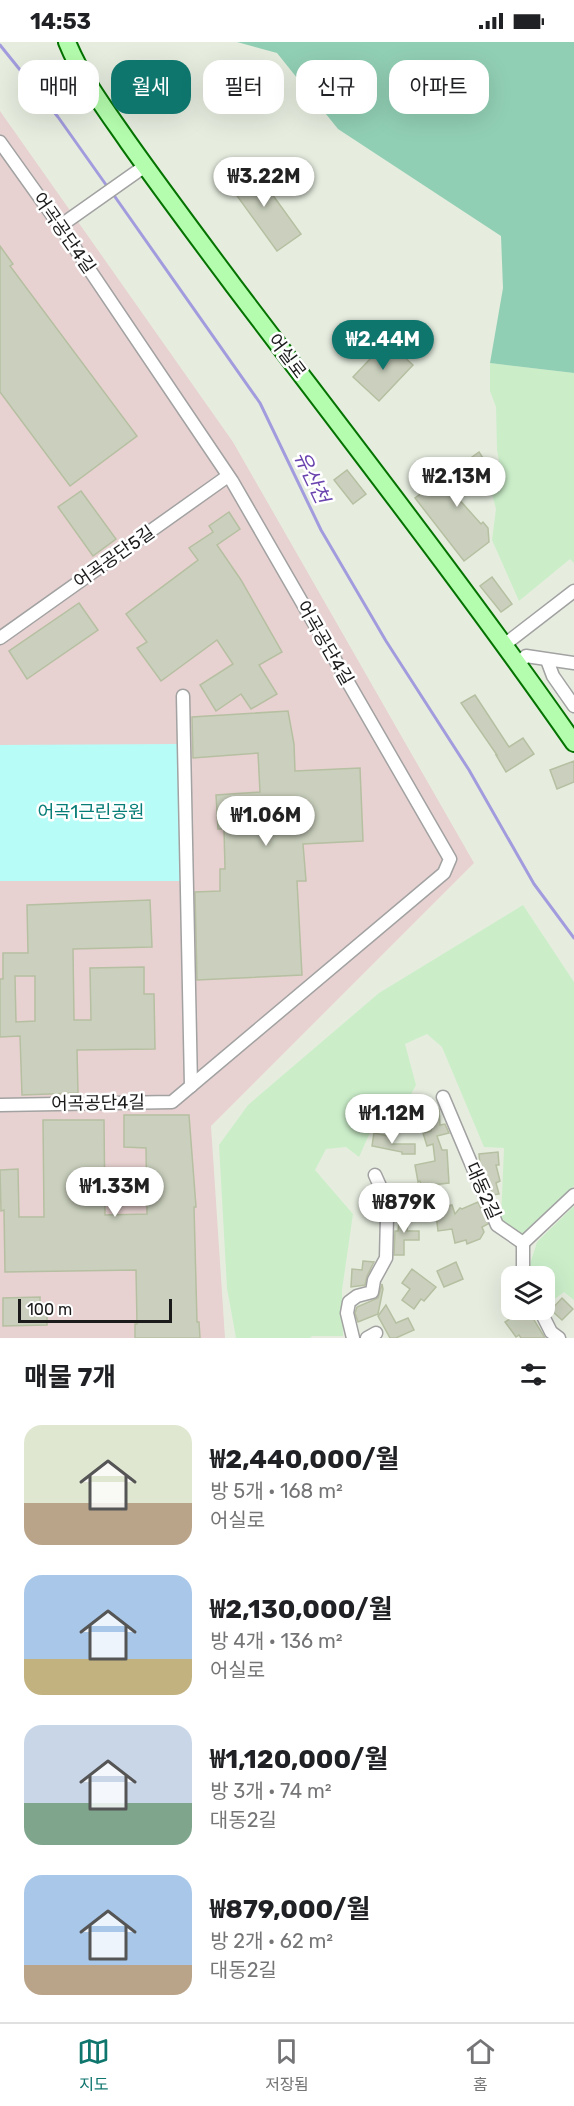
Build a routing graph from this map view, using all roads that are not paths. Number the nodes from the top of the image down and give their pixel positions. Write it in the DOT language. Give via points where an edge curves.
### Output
graph roads {
  1 [pos="67,42"];
  2 [pos="0,142"];
  3 [pos="139,171"];
  4 [pos="60,226"];
  5 [pos="228,476"];
  6 [pos="574,591"];
  7 [pos="0,638"];
  8 [pos="504,645"];
  9 [pos="547,660"];
  10 [pos="574,663"];
  11 [pos="518,664"];
  12 [pos="183,696"];
  13 [pos="574,706"];
  14 [pos="574,743"];
  15 [pos="191,1086"];
  16 [pos="443,1097"];
  17 [pos="0,1105"];
  18 [pos="375,1175"];
  19 [pos="574,1195"];
  20 [pos="523,1243"];
  21 [pos="524,1266"];
  22 [pos="545,1320"];
  23 [pos="353,1338"];
  24 [pos="559,1338"];
  1 -- 3 [label="main road, 어실로"];
  2 -- 4 [label="street, 어곡공단4길"];
  3 -- 4 [label="street"];
  3 -- 8 [label="main road, 어실로"];
  4 -- 5 [label="street, 어곡공단4길"];
  5 -- 7 [label="street, 어곡공단5길"];
  5 -- 15 [label="street, 어곡공단4길" via="450,859 444,873"];
  6 -- 8 [label="street"];
  8 -- 11 [label="main road, 어실로"];
  9 -- 10 [label="street"];
  9 -- 11 [label="street" via="526,656"];
  9 -- 13 [label="street"];
  11 -- 14 [label="main road, 어실로"];
  12 -- 15 [label="street"];
  15 -- 17 [label="street, 어곡공단4길" via="172,1102"];
  16 -- 20 [label="street, 대동2길" via="497,1225"];
  18 -- 23 [label="street" via="384,1195 387,1217 386,1258 372,1292 349,1302 347,1313"];
  19 -- 20 [label="street"];
  20 -- 21 [label="street"];
  22 -- 24 [label="street"];
}
